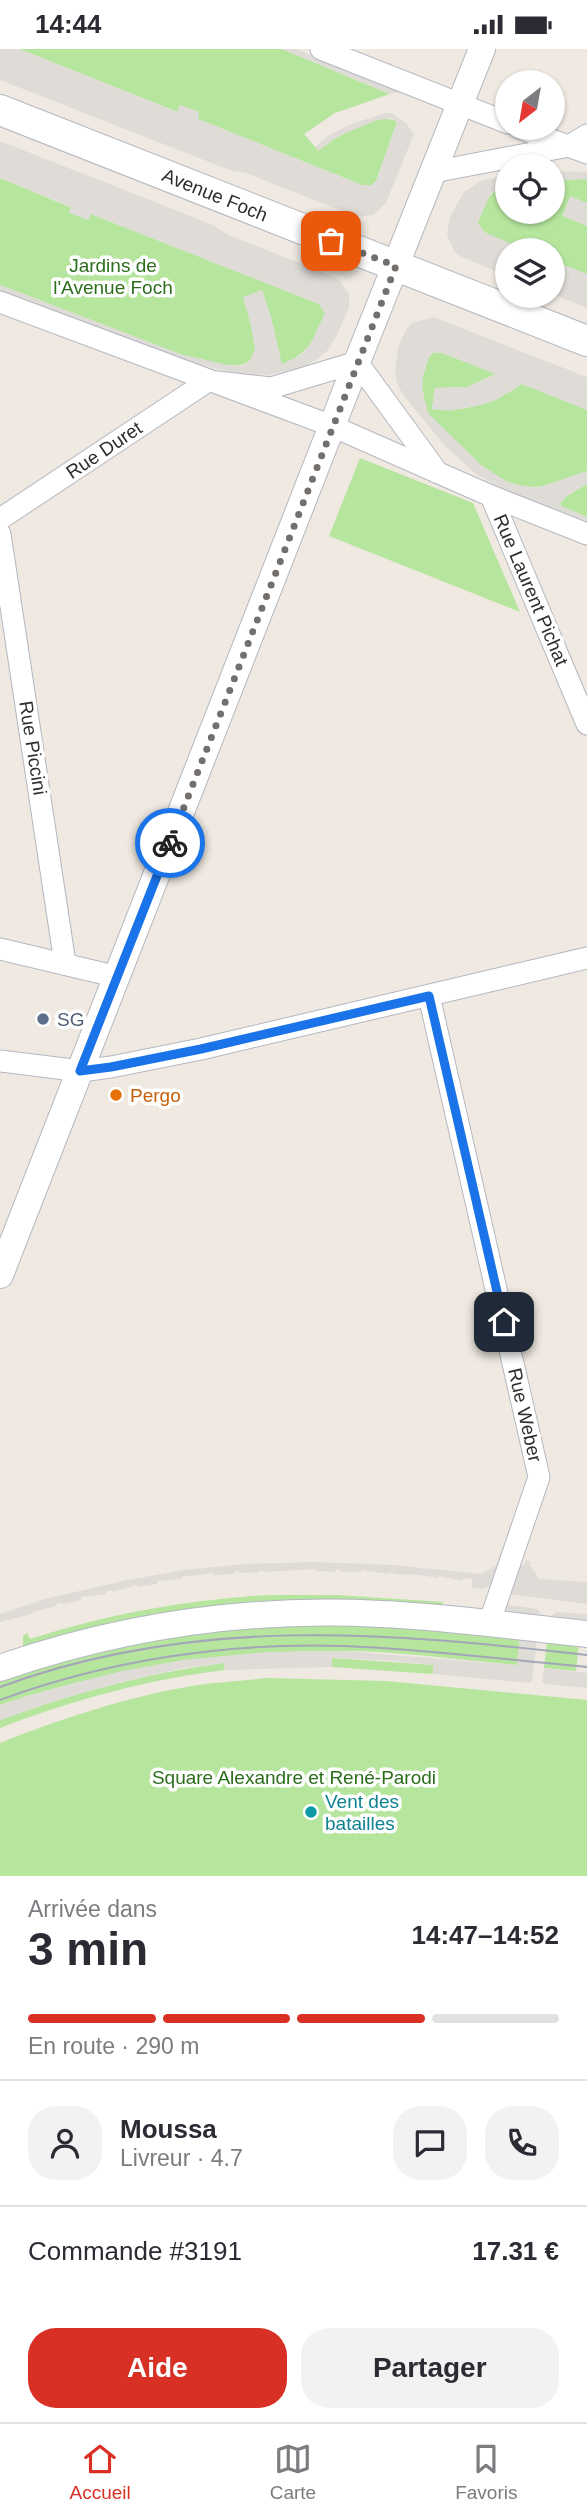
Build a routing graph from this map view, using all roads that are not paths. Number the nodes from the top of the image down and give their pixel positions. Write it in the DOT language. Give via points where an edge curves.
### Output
graph roads {
  1 [pos="321,49"];
  2 [pos="482,49"];
  3 [pos="460,105"];
  4 [pos="0,110"];
  5 [pos="495,118"];
  6 [pos="563,140"];
  7 [pos="581,145"];
  8 [pos="433,172"];
  9 [pos="396,266"];
  10 [pos="0,302"];
  11 [pos="587,341"];
  12 [pos="356,362"];
  13 [pos="208,381"];
  14 [pos="332,426"];
  15 [pos="438,473"];
  16 [pos="491,496"];
  17 [pos="0,519"];
  18 [pos="0,534"];
  19 [pos="587,534"];
  20 [pos="587,724"];
  21 [pos="0,949"];
  22 [pos="587,958"];
  23 [pos="65,963"];
  24 [pos="118,977"];
  25 [pos="429,996"];
  26 [pos="0,1061"];
  27 [pos="80,1071"];
  28 [pos="0,1275"];
  29 [pos="489,1624"];
  30 [pos="587,1634"];
  31 [pos="0,1668"];
  1 -- 3 [label="street"];
  2 -- 3 [label="street"];
  3 -- 5 [label="street"];
  3 -- 8 [label="street"];
  4 -- 9 [label="main road, Avenue Foch"];
  6 -- 7 [label="street"];
  7 -- 8 [label="street"];
  8 -- 9 [label="street"];
  9 -- 11 [label="main road, Avenue Foch"];
  9 -- 12 [label="street"];
  10 -- 13 [label="street"];
  12 -- 13 [label="street" via="271,388"];
  12 -- 14 [label="street"];
  12 -- 15 [label="street"];
  13 -- 14 [label="street"];
  13 -- 17 [label="street, Rue Duret"];
  14 -- 15 [label="street"];
  14 -- 24 [label="street"];
  15 -- 16 [label="street"];
  16 -- 19 [label="street"];
  16 -- 20 [label="street, Rue Laurent Pichat"];
  18 -- 23 [label="street, Rue Piccini"];
  21 -- 23 [label="street"];
  22 -- 25 [label="street"];
  23 -- 24 [label="street"];
  24 -- 27 [label="street"];
  25 -- 27 [label="street" via="201,1049"];
  25 -- 29 [label="street, Rue Weber" via="539,1477"];
  26 -- 27 [label="street"];
  27 -- 28 [label="street"];
  29 -- 30 [label="street"];
  29 -- 31 [label="street" via="380,1613 233,1617 108,1637"];
}
